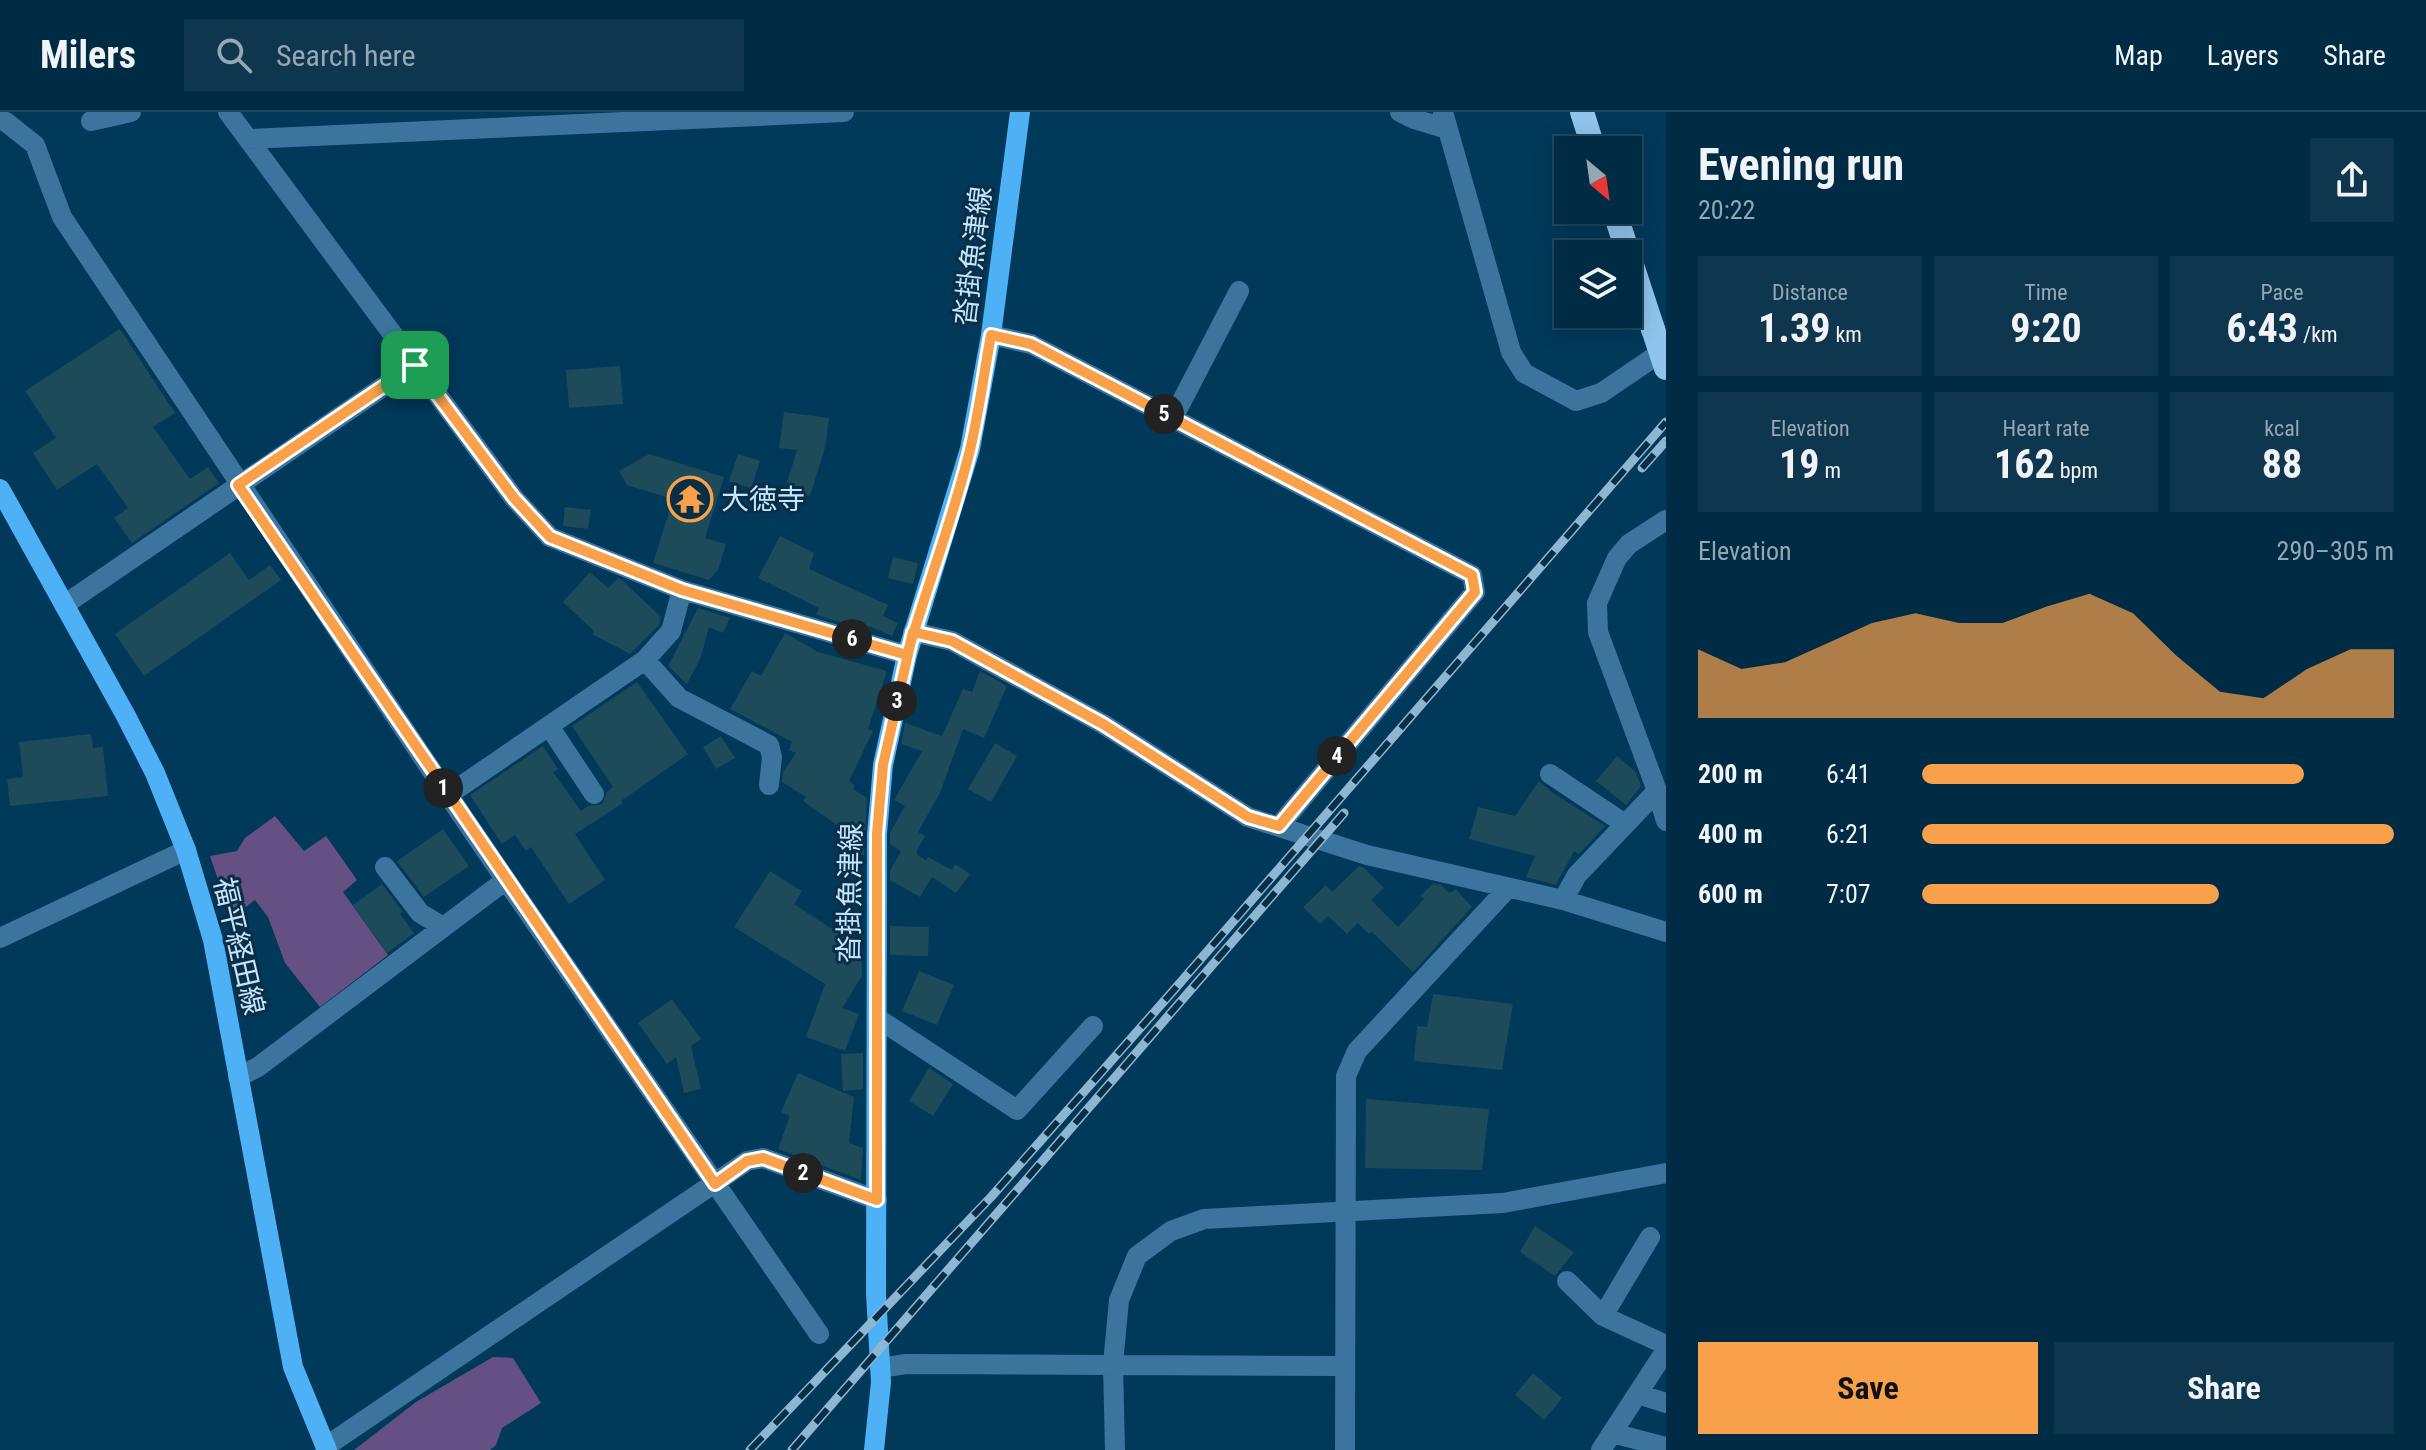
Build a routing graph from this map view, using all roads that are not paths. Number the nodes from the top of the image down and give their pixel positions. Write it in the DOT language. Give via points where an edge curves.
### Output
graph roads {
  1 [pos="131,112"];
  2 [pos="228,112"];
  3 [pos="844,112"];
  4 [pos="1020,112"];
  5 [pos="1400,112"];
  6 [pos="1582,112"];
  7 [pos="0,120"];
  8 [pos="1445,120"];
  9 [pos="91,121"];
  10 [pos="1590,136"];
  11 [pos="249,139"];
  12 [pos="1619,224"];
  13 [pos="1239,291"];
  14 [pos="991,335"];
  15 [pos="1660,339"];
  16 [pos="415,365"];
  17 [pos="1666,368"];
  18 [pos="1173,418"];
  19 [pos="238,485"];
  20 [pos="0,489"];
  21 [pos="1666,520"];
  22 [pos="682,590"];
  23 [pos="64,605"];
  24 [pos="913,632"];
  25 [pos="907,655"];
  26 [pos="645,660"];
  27 [pos="549,726"];
  28 [pos="1550,774"];
  29 [pos="769,785"];
  30 [pos="1657,791"];
  31 [pos="594,794"];
  32 [pos="448,795"];
  33 [pos="1666,821"];
  34 [pos="1625,824"];
  35 [pos="1279,826"];
  36 [pos="186,850"];
  37 [pos="385,867"];
  38 [pos="506,880"];
  39 [pos="1508,888"];
  40 [pos="1563,900"];
  41 [pos="443,927"];
  42 [pos="1666,932"];
  43 [pos="0,938"];
  44 [pos="877,1018"];
  45 [pos="1093,1026"];
  46 [pos="238,1077"];
  47 [pos="1666,1173"];
  48 [pos="715,1184"];
  49 [pos="877,1200"];
  50 [pos="1347,1212"];
  51 [pos="1650,1237"];
  52 [pos="1567,1281"];
  53 [pos="1603,1316"];
  54 [pos="819,1334"];
  55 [pos="1666,1348"];
  56 [pos="1113,1364"];
  57 [pos="1344,1366"];
  58 [pos="880,1368"];
  59 [pos="1638,1394"];
  60 [pos="1666,1403"];
  61 [pos="1607,1442"];
  62 [pos="1666,1447"];
  63 [pos="326,1448"];
  64 [pos="874,1450"];
  65 [pos="1115,1450"];
  66 [pos="1345,1450"];
  1 -- 9 [label="street"];
  2 -- 11 [label="street"];
  3 -- 11 [label="street"];
  4 -- 14 [label="main road, 沓掛魚津線"];
  5 -- 8 [label="street" via="1414,119"];
  6 -- 10 [label="highway"];
  7 -- 19 [label="street" via="35,145 62,217"];
  8 -- 15 [label="street" via="1511,352 1524,373 1576,401 1601,393"];
  11 -- 16 [label="street"];
  12 -- 15 [label="highway"];
  13 -- 18 [label="street"];
  14 -- 18 [label="street" via="1031,344"];
  14 -- 24 [label="main road, 沓掛魚津線" via="970,449"];
  15 -- 17 [label="highway, bridge"];
  16 -- 19 [label="street"];
  16 -- 22 [label="street" via="514,498 550,537"];
  18 -- 35 [label="street" via="1472,575 1475,592"];
  19 -- 23 [label="street"];
  19 -- 32 [label="street"];
  20 -- 23 [label="main road, 福平経田線"];
  21 -- 30 [label="street" via="1617,558 1597,603 1598,632"];
  22 -- 25 [label="street"];
  22 -- 26 [label="street" via="671,631"];
  23 -- 36 [label="main road, 福平経田線" via="155,773"];
  24 -- 25 [label="main road, 沓掛魚津線"];
  24 -- 35 [label="street" via="952,641 1103,724 1248,817"];
  25 -- 44 [label="main road, 沓掛魚津線" via="883,765 877,834"];
  26 -- 27 [label="street"];
  26 -- 29 [label="street" via="679,698 769,745"];
  27 -- 31 [label="street"];
  27 -- 32 [label="street"];
  28 -- 34 [label="street"];
  30 -- 33 [label="street"];
  30 -- 34 [label="street"];
  32 -- 38 [label="street"];
  34 -- 40 [label="street" via="1577,875"];
  35 -- 39 [label="street" via="1367,855"];
  36 -- 43 [label="street"];
  36 -- 46 [label="main road, 福平経田線" via="213,940"];
  37 -- 41 [label="street" via="420,913"];
  38 -- 41 [label="street"];
  38 -- 48 [label="street"];
  39 -- 40 [label="street"];
  39 -- 50 [label="street" via="1350,1062"];
  40 -- 42 [label="street"];
  41 -- 46 [label="street"];
  44 -- 45 [label="street" via="1017,1110"];
  44 -- 49 [label="main road, 沓掛魚津線"];
  46 -- 63 [label="main road, 福平経田線" via="293,1367"];
  47 -- 50 [label="street" via="1503,1203"];
  48 -- 49 [label="street" via="747,1161 763,1158"];
  48 -- 54 [label="street"];
  48 -- 63 [label="street"];
  49 -- 58 [label="main road, 沓掛魚津線"];
  50 -- 56 [label="street" via="1204,1219 1171,1231 1137,1256 1119,1300"];
  50 -- 57 [label="street"];
  51 -- 53 [label="street"];
  52 -- 53 [label="street"];
  53 -- 55 [label="street"];
  55 -- 59 [label="street"];
  56 -- 57 [label="street"];
  56 -- 58 [label="street"];
  56 -- 65 [label="street"];
  57 -- 66 [label="street"];
  58 -- 64 [label="main road, 沓掛魚津線"];
  59 -- 60 [label="street"];
  59 -- 61 [label="street"];
  61 -- 62 [label="street"];
}
